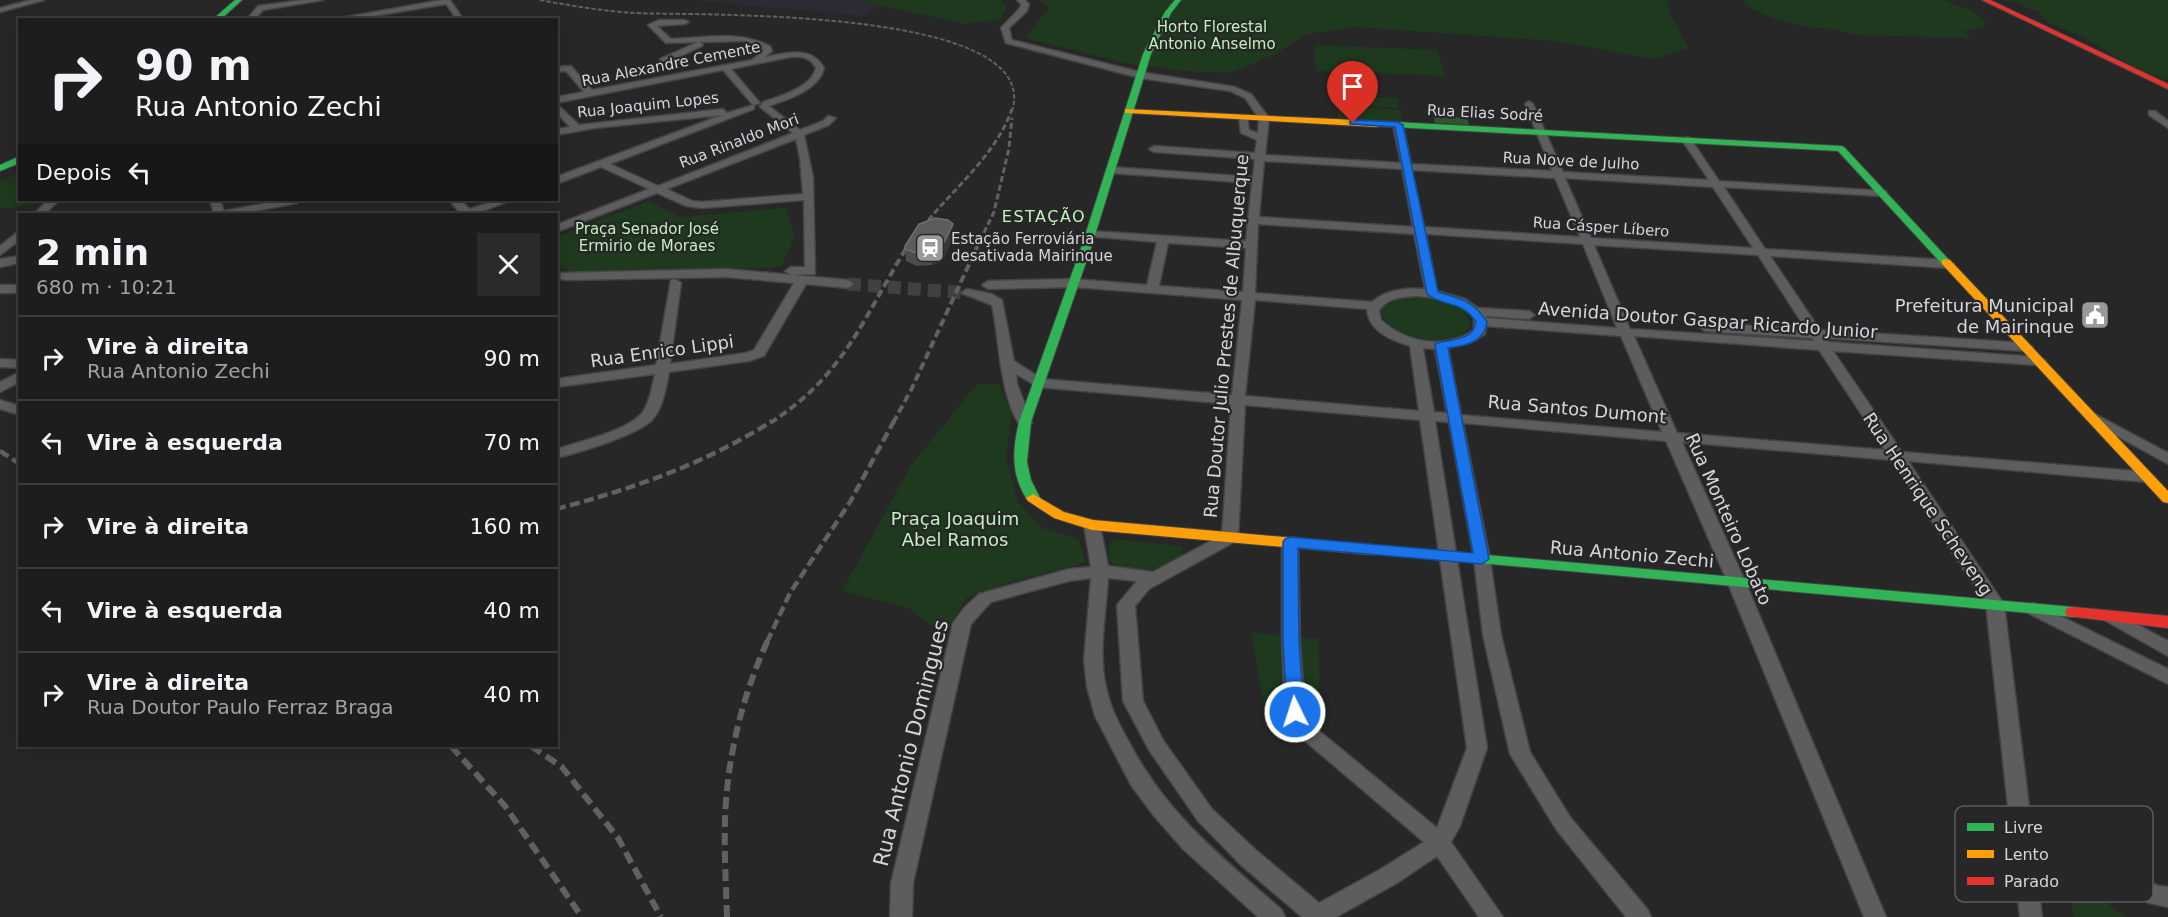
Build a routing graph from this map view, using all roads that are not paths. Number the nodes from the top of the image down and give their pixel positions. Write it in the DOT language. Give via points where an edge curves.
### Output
graph roads {
  1 [pos="38,0"];
  2 [pos="239,0"];
  3 [pos="319,0"];
  4 [pos="1021,0"];
  5 [pos="1178,0"];
  6 [pos="1985,0"];
  7 [pos="447,1"];
  8 [pos="254,3"];
  9 [pos="333,9"];
  10 [pos="0,10"];
  11 [pos="229,17"];
  12 [pos="216,18"];
  13 [pos="250,18"];
  14 [pos="337,18"];
  15 [pos="343,18"];
  16 [pos="460,18"];
  17 [pos="685,22"];
  18 [pos="716,38"];
  19 [pos="663,61"];
  20 [pos="750,62"];
  21 [pos="724,67"];
  22 [pos="558,70"];
  23 [pos="1140,75"];
  24 [pos="2168,87"];
  25 [pos="590,93"];
  26 [pos="558,100"];
  27 [pos="1529,104"];
  28 [pos="756,106"];
  29 [pos="558,108"];
  30 [pos="1128,111"];
  31 [pos="2152,113"];
  32 [pos="1244,117"];
  33 [pos="831,118"];
  34 [pos="1264,118"];
  35 [pos="1398,125"];
  36 [pos="2168,125"];
  37 [pos="576,128"];
  38 [pos="558,132"];
  39 [pos="1540,132"];
  40 [pos="799,134"];
  41 [pos="1261,138"];
  42 [pos="1687,140"];
  43 [pos="1154,149"];
  44 [pos="1259,157"];
  45 [pos="18,160"];
  46 [pos="602,164"];
  47 [pos="1407,167"];
  48 [pos="0,168"];
  49 [pos="18,168"];
  50 [pos="1111,170"];
  51 [pos="0,176"];
  52 [pos="1558,176"];
  53 [pos="558,180"];
  54 [pos="1257,180"];
  55 [pos="1716,184"];
  56 [pos="656,189"];
  57 [pos="1882,193"];
  58 [pos="808,197"];
  59 [pos="53,201"];
  60 [pos="292,201"];
  61 [pos="455,201"];
  62 [pos="504,201"];
  63 [pos="40,213"];
  64 [pos="230,213"];
  65 [pos="467,213"];
  66 [pos="471,213"];
  67 [pos="1252,220"];
  68 [pos="558,229"];
  69 [pos="1418,230"];
  70 [pos="1090,234"];
  71 [pos="18,235"];
  72 [pos="1163,239"];
  73 [pos="1587,242"];
  74 [pos="1252,245"];
  75 [pos="0,252"];
  76 [pos="1761,253"];
  77 [pos="18,259"];
  78 [pos="0,263"];
  79 [pos="1948,264"];
  80 [pos="806,278"];
  81 [pos="559,281"];
  82 [pos="675,283"];
  83 [pos="848,284"];
  84 [pos="1073,287"];
  85 [pos="1152,288"];
  86 [pos="0,289"];
  87 [pos="18,289"];
  88 [pos="967,292"];
  89 [pos="1432,294"];
  90 [pos="1248,300"];
  91 [pos="1374,311"];
  92 [pos="1478,316"];
  93 [pos="1624,327"];
  94 [pos="1818,340"];
  95 [pos="1416,343"];
  96 [pos="1441,345"];
  97 [pos="2026,347"];
  98 [pos="2039,361"];
  99 [pos="0,363"];
  100 [pos="1009,363"];
  101 [pos="18,364"];
  102 [pos="662,369"];
  103 [pos="18,377"];
  104 [pos="558,383"];
  105 [pos="1038,383"];
  106 [pos="0,388"];
  107 [pos="1238,400"];
  108 [pos="0,404"];
  109 [pos="18,410"];
  110 [pos="1427,416"];
  111 [pos="2090,416"];
  112 [pos="1455,418"];
  113 [pos="1025,423"];
  114 [pos="1672,436"];
  115 [pos="558,453"];
  116 [pos="1896,456"];
  117 [pos="2168,459"];
  118 [pos="2147,477"];
  119 [pos="2168,499"];
  120 [pos="1092,525"];
  121 [pos="1230,537"];
  122 [pos="1290,542"];
  123 [pos="1448,556"];
  124 [pos="1482,559"];
  125 [pos="1100,571"];
  126 [pos="1154,578"];
  127 [pos="1736,581"];
  128 [pos="1995,604"];
  129 [pos="2030,608"];
  130 [pos="2112,617"];
  131 [pos="2168,622"];
  132 [pos="2168,649"];
  133 [pos="2168,676"];
  134 [pos="2020,806"];
  135 [pos="1440,843"];
  136 [pos="2153,894"];
  137 [pos="2168,897"];
  138 [pos="2030,902"];
  139 [pos="1316,916"];
  140 [pos="901,917"];
  141 [pos="1274,917"];
  142 [pos="1492,917"];
  143 [pos="1640,917"];
  144 [pos="1875,917"];
  145 [pos="2031,917"];
  1 -- 10 [label="street"];
  2 -- 12 [label="main road"];
  3 -- 8 [label="street"];
  4 -- 23 [label="street" via="1024,9 1005,28 1009,41"];
  5 -- 23 [label="main road, Rua Antonio Zechi" via="1161,23"];
  6 -- 24 [label="main road"];
  7 -- 15 [label="street"];
  7 -- 16 [label="street"];
  8 -- 11 [label="main road"];
  8 -- 13 [label="street"];
  9 -- 14 [label="street"];
  17 -- 18 [label="street" via="652,25 669,40"];
  18 -- 19 [label="street"];
  18 -- 20 [label="street" via="750,39 767,48 765,55"];
  20 -- 21 [label="street, Rua Alexandre Cemente"];
  20 -- 28 [label="street, Rua Alexandre Cemente" via="808,55 819,62 820,69 816,78 795,94"];
  21 -- 25 [label="street, Rua Alexandre Cemente"];
  21 -- 28 [label="street"];
  22 -- 25 [label="street" via="568,68"];
  23 -- 30 [label="main road, Rua Antonio Zechi"];
  23 -- 34 [label="street" via="1242,92"];
  25 -- 26 [label="street, Rua Alexandre Cemente"];
  27 -- 39 [label="street, Rua Monteiro Lobato"];
  28 -- 37 [label="street, Rua Joaquim Lopes"];
  28 -- 40 [label="street"];
  28 -- 46 [label="street"];
  29 -- 37 [label="street"];
  30 -- 32 [label="main road, Rua Elias Sodré"];
  30 -- 50 [label="main road, Rua Antonio Zechi"];
  31 -- 36 [label="street"];
  32 -- 34 [label="main road, Rua Elias Sodré"];
  32 -- 41 [label="street, Rua Doutor Julio Prestes de Albuquerque" via="1245,132"];
  33 -- 40 [label="street, Rua Rinaldo Mori"];
  34 -- 35 [label="main road, Rua Elias Sodré"];
  34 -- 41 [label="street, Rua Doutor Julio Prestes de Albuquerque"];
  35 -- 39 [label="main road, Rua Elias Sodré"];
  35 -- 47 [label="street"];
  37 -- 38 [label="street, Rua Joaquim Lopes"];
  39 -- 42 [label="main road, Rua Elias Sodré"];
  39 -- 52 [label="street, Rua Monteiro Lobato"];
  40 -- 56 [label="street, Rua Rinaldo Mori"];
  40 -- 58 [label="street"];
  41 -- 44 [label="street, Rua Doutor Julio Prestes de Albuquerque"];
  42 -- 55 [label="street, Rua Henrique Scheveng"];
  42 -- 57 [label="main road, Rua Elias Sodré" via="1841,149"];
  43 -- 44 [label="street, Rua Nove de Julho"];
  44 -- 47 [label="street, Rua Nove de Julho"];
  44 -- 54 [label="street, Rua Doutor Julio Prestes de Albuquerque"];
  45 -- 48 [label="main road"];
  46 -- 53 [label="street"];
  46 -- 56 [label="street"];
  47 -- 52 [label="street, Rua Nove de Julho"];
  47 -- 69 [label="street"];
  49 -- 51 [label="main road"];
  50 -- 54 [label="street"];
  50 -- 70 [label="main road, Rua Antonio Zechi"];
  52 -- 55 [label="street, Rua Nove de Julho"];
  52 -- 73 [label="street, Rua Monteiro Lobato"];
  54 -- 67 [label="street, Rua Doutor Julio Prestes de Albuquerque"];
  55 -- 57 [label="street, Rua Nove de Julho"];
  55 -- 76 [label="street, Rua Henrique Scheveng"];
  56 -- 58 [label="street" via="702,206"];
  56 -- 68 [label="street, Rua Rinaldo Mori"];
  57 -- 79 [label="main road"];
  58 -- 80 [label="street"];
  59 -- 63 [label="street"];
  60 -- 64 [label="street"];
  61 -- 65 [label="street"];
  62 -- 66 [label="street"];
  67 -- 69 [label="street, Rua Cásper Líbero"];
  67 -- 74 [label="street, Rua Doutor Julio Prestes de Albuquerque"];
  69 -- 73 [label="street, Rua Cásper Líbero"];
  69 -- 89 [label="street"];
  70 -- 72 [label="street"];
  70 -- 84 [label="main road, Rua Antonio Zechi"];
  71 -- 75 [label="street"];
  72 -- 74 [label="street"];
  72 -- 85 [label="street"];
  73 -- 76 [label="street, Rua Cásper Líbero"];
  73 -- 93 [label="street, Rua Monteiro Lobato"];
  74 -- 90 [label="street, Rua Doutor Julio Prestes de Albuquerque"];
  76 -- 79 [label="street, Rua Cásper Líbero"];
  76 -- 94 [label="street, Rua Henrique Scheveng"];
  77 -- 78 [label="street"];
  79 -- 97 [label="main road"];
  80 -- 81 [label="street" via="755,274"];
  80 -- 82 [label="street"];
  80 -- 83 [label="street"];
  80 -- 102 [label="street, Rua Enrico Lippi" via="759,353"];
  81 -- 82 [label="street"];
  82 -- 102 [label="street"];
  84 -- 84 [label="street" via="988,285"];
  84 -- 85 [label="street"];
  84 -- 90 [label="street"];
  84 -- 105 [label="main road, Rua Antonio Zechi"];
  85 -- 90 [label="street"];
  86 -- 87 [label="street"];
  88 -- 100 [label="street" via="998,303"];
  89 -- 91 [label="street" via="1403,293 1381,300"];
  89 -- 92 [label="street" via="1456,300"];
  90 -- 91 [label="street"];
  90 -- 107 [label="street, Rua Doutor Julio Prestes de Albuquerque"];
  91 -- 95 [label="street" via="1375,321 1386,331"];
  92 -- 93 [label="street, Avenida Doutor Gaspar Ricardo Junior"];
  92 -- 96 [label="street" via="1480,331 1472,338"];
  93 -- 94 [label="street, Avenida Doutor Gaspar Ricardo Junior"];
  93 -- 114 [label="street, Rua Monteiro Lobato"];
  94 -- 97 [label="street, Avenida Doutor Gaspar Ricardo Junior"];
  94 -- 98 [label="street, Avenida Doutor Gaspar Ricardo Junior"];
  94 -- 116 [label="street, Rua Henrique Scheveng"];
  95 -- 96 [label="street"];
  95 -- 110 [label="street"];
  96 -- 112 [label="street"];
  97 -- 98 [label="main road"];
  98 -- 111 [label="main road"];
  99 -- 101 [label="street"];
  100 -- 105 [label="street, Rua Santos Dumont"];
  100 -- 113 [label="street" via="1012,396"];
  102 -- 104 [label="street, Rua Enrico Lippi"];
  102 -- 115 [label="street" via="652,411 646,418"];
  103 -- 106 [label="street"];
  105 -- 107 [label="street, Rua Santos Dumont"];
  105 -- 113 [label="main road, Rua Antonio Zechi"];
  107 -- 110 [label="street, Rua Santos Dumont"];
  107 -- 121 [label="street, Rua Doutor Julio Prestes de Albuquerque"];
  108 -- 109 [label="street"];
  110 -- 112 [label="street, Rua Santos Dumont"];
  110 -- 123 [label="street"];
  111 -- 117 [label="street"];
  111 -- 118 [label="main road"];
  112 -- 114 [label="street, Rua Santos Dumont"];
  112 -- 124 [label="street"];
  113 -- 120 [label="main road, Rua Antonio Zechi" via="1020,460 1022,479 1035,501 1051,511"];
  114 -- 116 [label="street, Rua Santos Dumont"];
  114 -- 127 [label="street, Rua Monteiro Lobato"];
  116 -- 118 [label="street, Rua Santos Dumont"];
  116 -- 128 [label="street, Rua Henrique Scheveng"];
  118 -- 119 [label="main road"];
  120 -- 121 [label="main road, Rua Antonio Zechi"];
  120 -- 125 [label="street"];
  121 -- 122 [label="main road, Rua Antonio Zechi"];
  121 -- 126 [label="street"];
  122 -- 123 [label="main road, Rua Antonio Zechi"];
  122 -- 135 [label="street" via="1295,712 1305,729"];
  123 -- 124 [label="main road, Rua Antonio Zechi"];
  123 -- 135 [label="street" via="1477,748"];
  124 -- 127 [label="main road, Rua Antonio Zechi"];
  124 -- 143 [label="street" via="1492,635 1520,754 1563,823"];
  125 -- 126 [label="street, Rua Antonio Domingues"];
  125 -- 140 [label="street, Rua Antonio Domingues" via="1069,575 985,598 962,624 902,883"];
  125 -- 141 [label="street" via="1093,660 1105,716 1138,779 1161,810 1191,843"];
  126 -- 139 [label="street" via="1126,605 1133,701 1156,745 1205,815"];
  127 -- 128 [label="main road, Rua Antonio Zechi"];
  127 -- 144 [label="street, Rua Monteiro Lobato"];
  128 -- 129 [label="main road, Rua Antonio Zechi"];
  128 -- 134 [label="street, Rua Henrique Scheveng"];
  129 -- 130 [label="main road, Rua Antonio Zechi"];
  129 -- 133 [label="street"];
  130 -- 131 [label="main road, Rua Antonio Zechi"];
  130 -- 132 [label="street"];
  135 -- 139 [label="street"];
  135 -- 142 [label="street"];
  136 -- 137 [label="street"];
  138 -- 145 [label="street, Rua Henrique Scheveng"];
}
